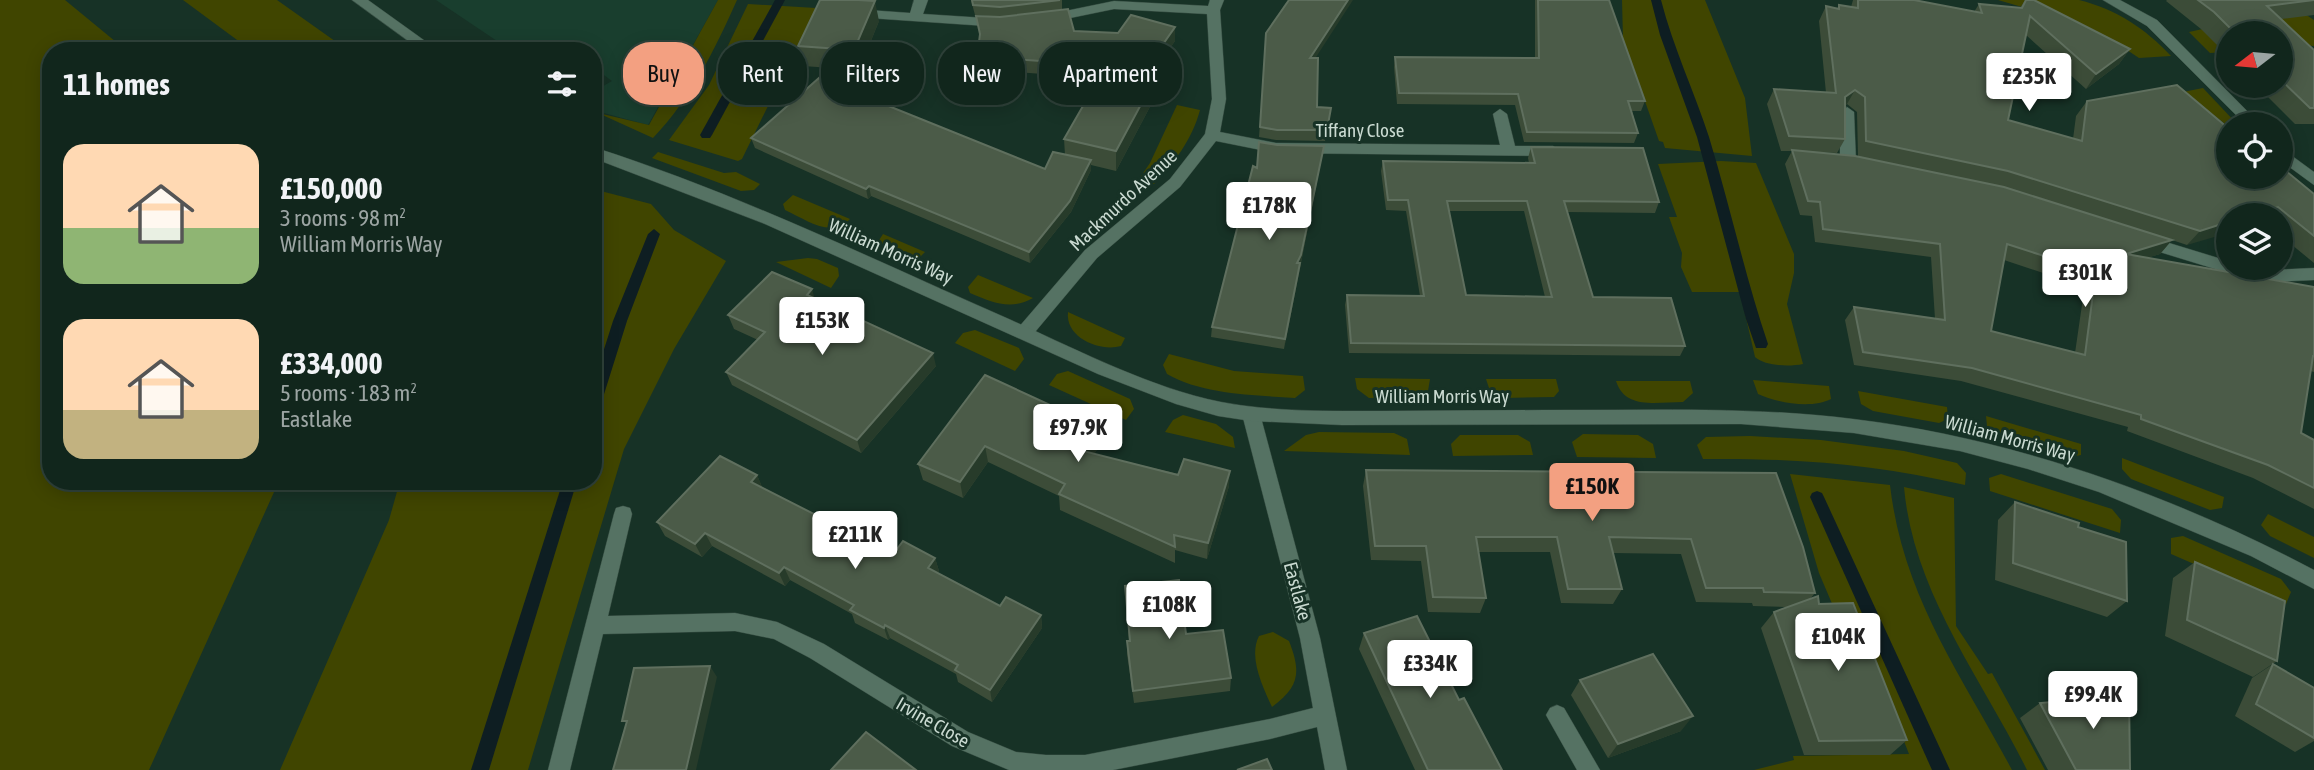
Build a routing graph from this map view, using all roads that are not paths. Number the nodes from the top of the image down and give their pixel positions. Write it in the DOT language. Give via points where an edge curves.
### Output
graph roads {
  1 [pos="359,0"];
  2 [pos="921,0"];
  3 [pos="2110,0"];
  4 [pos="1113,2"];
  5 [pos="1215,5"];
  6 [pos="838,11"];
  7 [pos="915,18"];
  8 [pos="419,42"];
  9 [pos="1847,112"];
  10 [pos="2241,112"];
  11 [pos="1500,114"];
  12 [pos="1212,135"];
  13 [pos="1508,150"];
  14 [pos="1564,151"];
  15 [pos="602,155"];
  16 [pos="1849,163"];
  17 [pos="2293,163"];
  18 [pos="2314,180"];
  19 [pos="2132,237"];
  20 [pos="2216,263"];
  21 [pos="2314,274"];
  22 [pos="2293,275"];
  23 [pos="1024,333"];
  24 [pos="1251,414"];
  25 [pos="623,513"];
  26 [pos="2314,580"];
  27 [pos="596,625"];
  28 [pos="1323,715"];
  29 [pos="1557,715"];
  30 [pos="559,770"];
  31 [pos="1336,770"];
  32 [pos="1589,770"];
  1 -- 8 [label="street"];
  2 -- 7 [label="street"];
  3 -- 10 [label="street" via="2152,23"];
  4 -- 5 [label="street"];
  4 -- 7 [label="street" via="1026,22"];
  5 -- 12 [label="street, Mackmurdo Avenue" via="1219,99"];
  6 -- 7 [label="street"];
  9 -- 16 [label="street"];
  11 -- 13 [label="street"];
  12 -- 13 [label="street, Tiffany Close" via="1276,148"];
  12 -- 23 [label="street, Mackmurdo Avenue" via="1175,183 1091,254"];
  13 -- 14 [label="street, Tiffany Close"];
  15 -- 23 [label="street, William Morris Way" via="771,220"];
  17 -- 18 [label="street"];
  19 -- 20 [label="street"];
  21 -- 22 [label="street"];
  23 -- 24 [label="street, William Morris Way" via="1182,399"];
  24 -- 26 [label="street, William Morris Way" via="1741,417 1854,426 1960,444 2104,486 2258,550"];
  24 -- 28 [label="street, Eastlake" via="1310,638"];
  25 -- 27 [label="street"];
  27 -- 28 [label="street, Irvine Close" via="735,622 777,631 960,738 1016,762 1046,766 1085,765"];
  27 -- 30 [label="street"];
  28 -- 31 [label="street, Eastlake"];
  29 -- 32 [label="street"];
}
